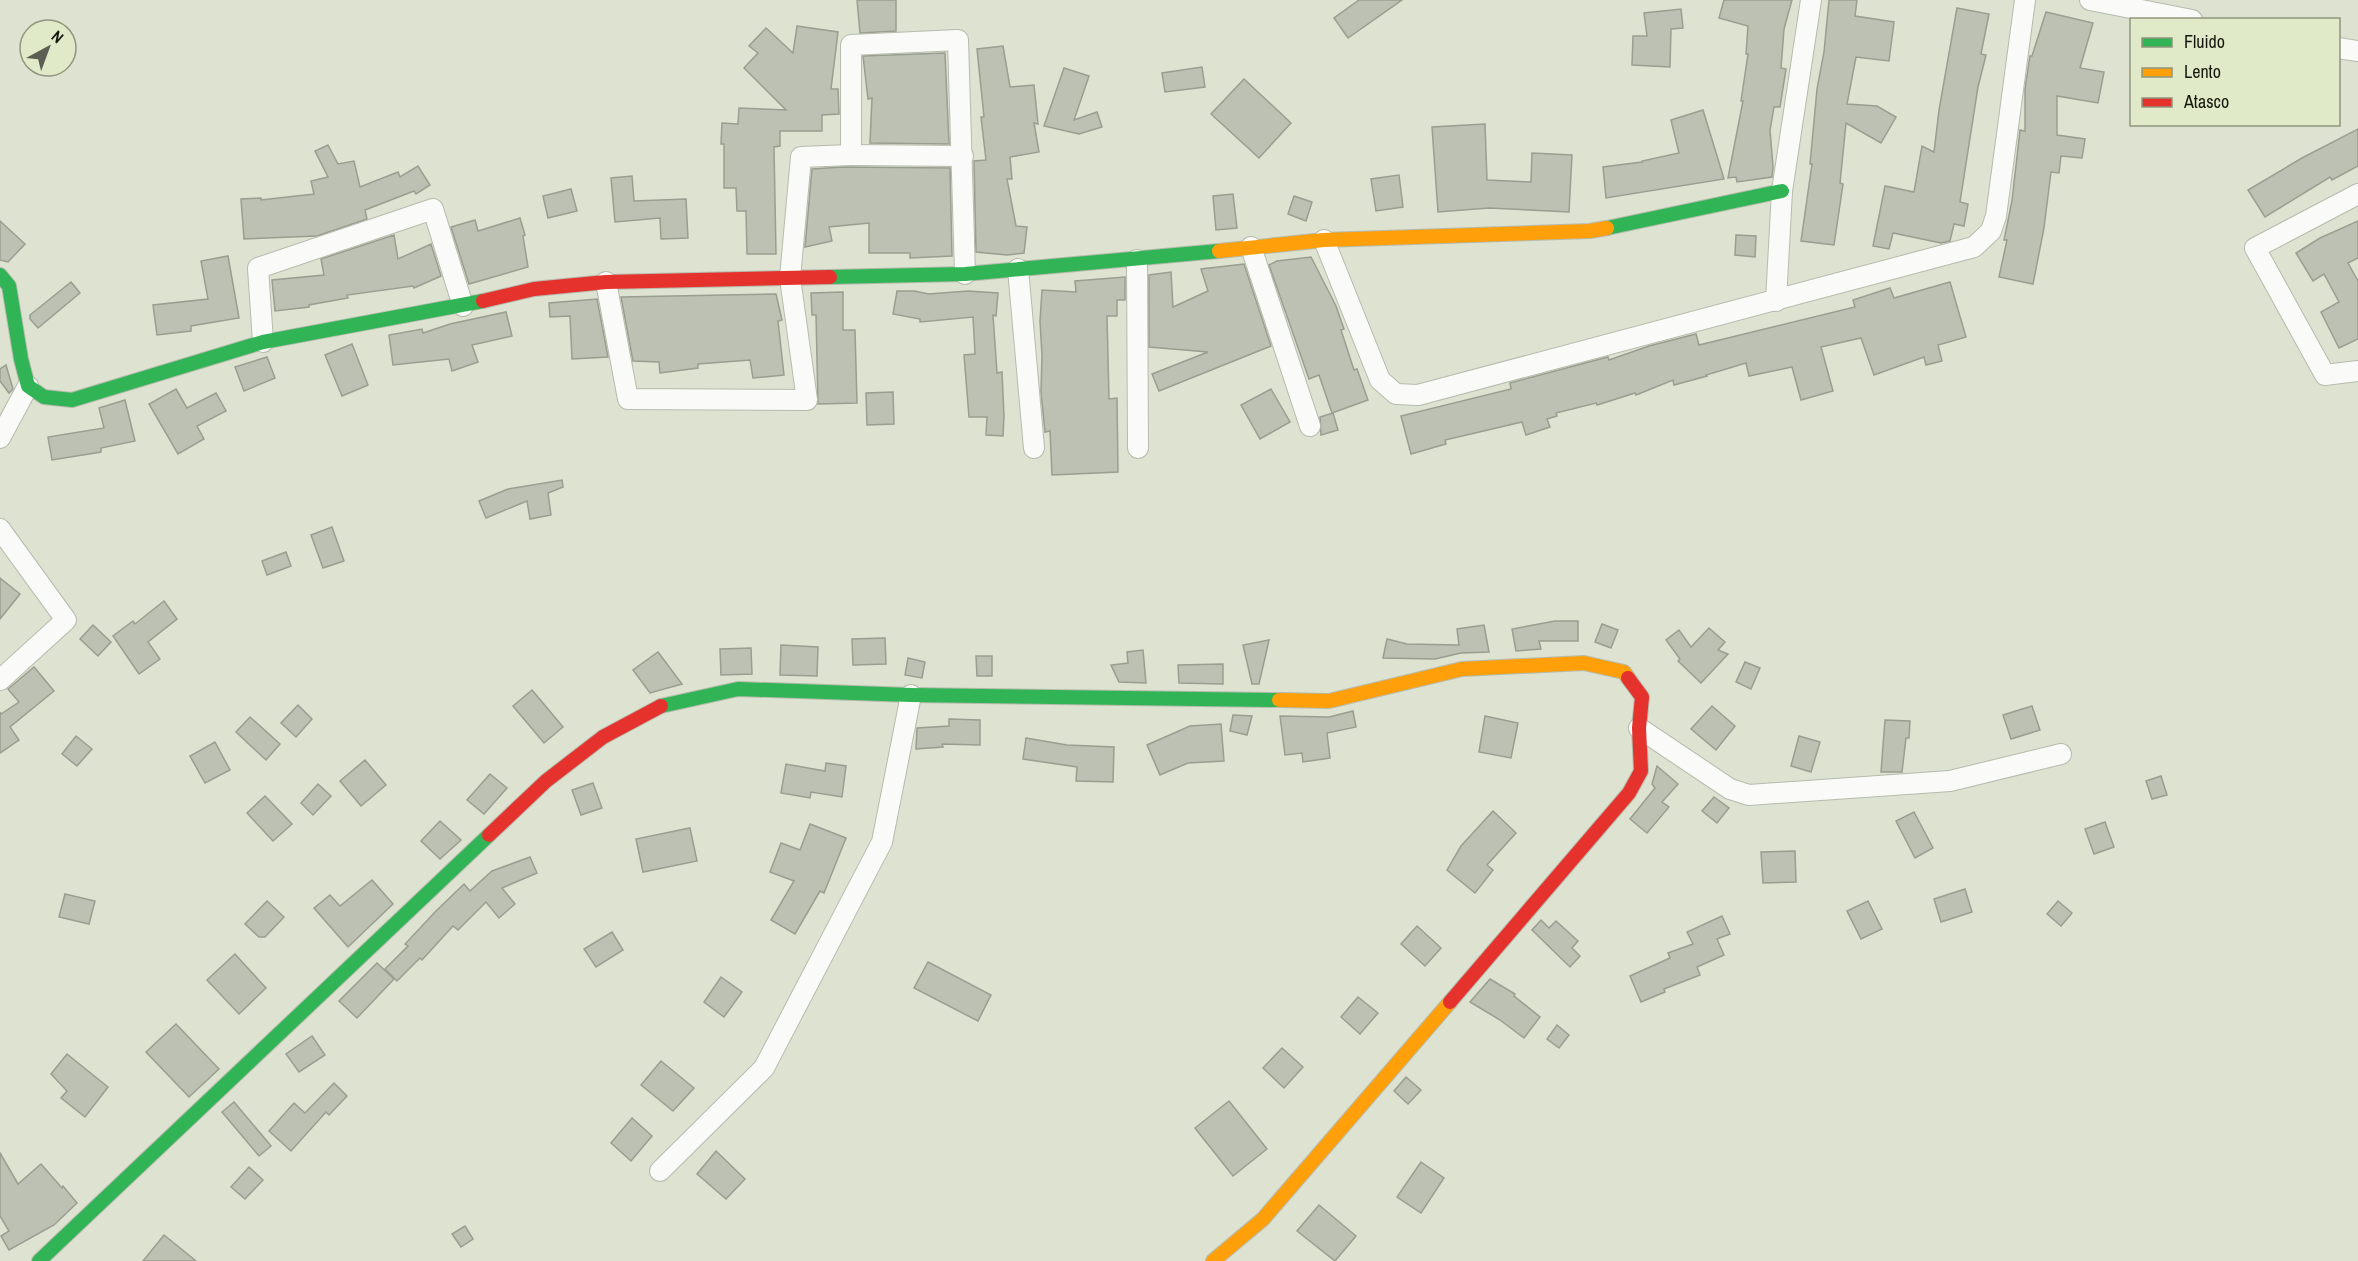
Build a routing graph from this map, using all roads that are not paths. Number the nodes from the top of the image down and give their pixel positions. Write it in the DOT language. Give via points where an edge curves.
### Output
graph roads {
  1 [pos="1810,0"];
  2 [pos="2025,0"];
  3 [pos="2090,0"];
  4 [pos="2182,18"];
  5 [pos="2340,48"];
  6 [pos="2358,51"];
  7 [pos="851,155"];
  8 [pos="963,156"];
  9 [pos="1782,191"];
  10 [pos="2358,194"];
  11 [pos="1324,240"];
  12 [pos="1251,247"];
  13 [pos="1137,260"];
  14 [pos="1018,269"];
  15 [pos="965,274"];
  16 [pos="0,275"];
  17 [pos="790,278"];
  18 [pos="606,282"];
  19 [pos="1776,301"];
  20 [pos="464,306"];
  21 [pos="262,342"];
  22 [pos="2358,371"];
  23 [pos="28,386"];
  24 [pos="1310,426"];
  25 [pos="0,438"];
  26 [pos="1034,448"];
  27 [pos="1138,448"];
  28 [pos="0,530"];
  29 [pos="0,680"];
  30 [pos="911,695"];
  31 [pos="1639,728"];
  32 [pos="2061,754"];
  33 [pos="660,1172"];
  34 [pos="39,1261"];
  35 [pos="1213,1261"];
  1 -- 9 [label="street"];
  2 -- 19 [label="street" via="1996,216 1990,231 1974,247"];
  3 -- 4 [label="street"];
  5 -- 6 [label="street"];
  7 -- 8 [label="street"];
  7 -- 8 [label="street" via="851,45 958,40"];
  7 -- 17 [label="street" via="801,157"];
  8 -- 15 [label="street"];
  9 -- 11 [label="street" via="1590,231"];
  9 -- 19 [label="street"];
  10 -- 22 [label="street" via="2255,248 2325,375"];
  11 -- 12 [label="street"];
  11 -- 19 [label="street" via="1380,380 1396,394 1418,395"];
  12 -- 13 [label="street"];
  12 -- 24 [label="street"];
  13 -- 14 [label="street"];
  13 -- 27 [label="street"];
  14 -- 15 [label="street"];
  14 -- 26 [label="street"];
  15 -- 17 [label="street"];
  16 -- 23 [label="street" via="9,286"];
  17 -- 18 [label="street"];
  17 -- 18 [label="street" via="807,400 628,399"];
  18 -- 20 [label="street" via="534,289"];
  20 -- 21 [label="street"];
  20 -- 21 [label="street" via="433,209 258,268"];
  21 -- 23 [label="street" via="72,400 44,397"];
  23 -- 25 [label="street"];
  28 -- 29 [label="street" via="66,620"];
  30 -- 31 [label="street" via="1329,701 1462,669 1584,663 1624,672 1641,697"];
  30 -- 33 [label="street" via="882,842 764,1068"];
  30 -- 34 [label="street" via="738,689 658,707 603,737 546,782"];
  31 -- 32 [label="street" via="1730,789 1749,795 1950,781"];
  31 -- 35 [label="street" via="1641,771 1629,793 1263,1219"];
}
